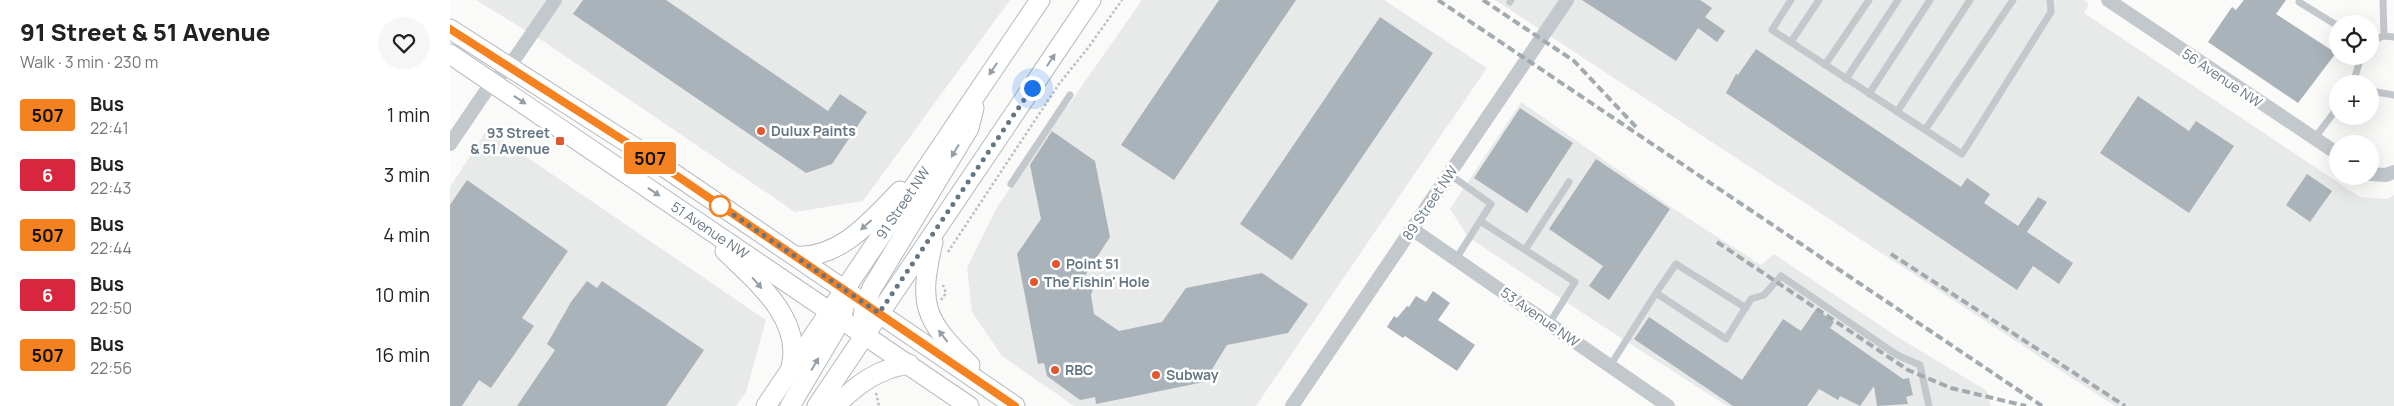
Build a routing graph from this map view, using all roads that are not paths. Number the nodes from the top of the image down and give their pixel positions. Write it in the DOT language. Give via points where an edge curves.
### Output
graph roads {
  1 [pos="555,0"];
  2 [pos="1040,0"];
  3 [pos="1091,0"];
  4 [pos="1792,0"];
  5 [pos="1819,0"];
  6 [pos="1869,0"];
  7 [pos="1898,0"];
  8 [pos="1930,0"];
  9 [pos="1970,0"];
  10 [pos="2013,0"];
  11 [pos="2050,0"];
  12 [pos="2108,0"];
  13 [pos="2383,0"];
  14 [pos="1564,1"];
  15 [pos="2299,2"];
  16 [pos="2329,20"];
  17 [pos="450,29"];
  18 [pos="2384,36"];
  19 [pos="2394,37"];
  20 [pos="2379,38"];
  21 [pos="1791,42"];
  22 [pos="450,54"];
  23 [pos="1826,65"];
  24 [pos="509,68"];
  25 [pos="1846,79"];
  26 [pos="492,82"];
  27 [pos="979,90"];
  28 [pos="2379,92"];
  29 [pos="1070,94"];
  30 [pos="1868,94"];
  31 [pos="2394,95"];
  32 [pos="1897,112"];
  33 [pos="2329,119"];
  34 [pos="1925,130"];
  35 [pos="2314,138"];
  36 [pos="450,144"];
  37 [pos="2329,148"];
  38 [pos="937,153"];
  39 [pos="1449,174"];
  40 [pos="1569,182"];
  41 [pos="1011,184"];
  42 [pos="685,212"];
  43 [pos="1480,221"];
  44 [pos="1412,229"];
  45 [pos="935,231"];
  46 [pos="1525,250"];
  47 [pos="795,256"];
  48 [pos="1456,259"];
  49 [pos="843,289"];
  50 [pos="1656,293"];
  51 [pos="872,308"];
  52 [pos="1746,308"];
  53 [pos="834,315"];
  54 [pos="1549,324"];
  55 [pos="864,335"];
  56 [pos="909,364"];
  57 [pos="1610,366"];
  58 [pos="790,369"];
  59 [pos="1008,401"];
  60 [pos="1296,405"];
  61 [pos="766,406"];
  62 [pos="790,406"];
  63 [pos="818,406"];
  64 [pos="835,406"];
  65 [pos="969,406"];
  66 [pos="1668,406"];
  67 [pos="1929,406"];
  1 -- 24 [label="street"];
  2 -- 27 [label="main road, 91 Street NW, one-way"];
  45 -- 3 [label="main road, one-way"];
  4 -- 21 [label="lane" via="1772,30"];
  5 -- 21 [label="lane"];
  6 -- 23 [label="lane"];
  7 -- 25 [label="lane"];
  8 -- 30 [label="lane"];
  9 -- 32 [label="lane"];
  10 -- 34 [label="lane"];
  11 -- 34 [label="lane" via="2051,12 1962,154"];
  12 -- 35 [label="street, 56 Avenue NW"];
  13 -- 18 [label="lane"];
  14 -- 39 [label="street, 89 Street NW"];
  15 -- 16 [label="lane"];
  17 -- 24 [label="main road, 51 Avenue NW"];
  18 -- 19 [label="lane"];
  18 -- 20 [label="lane"];
  21 -- 23 [label="lane"];
  22 -- 26 [label="main road, 51 Avenue NW"];
  23 -- 25 [label="lane"];
  24 -- 26 [label="street"];
  24 -- 47 [label="main road, 51 Avenue NW" via="645,154"];
  25 -- 30 [label="lane"];
  26 -- 36 [label="street"];
  26 -- 42 [label="main road, 51 Avenue NW, one-way"];
  27 -- 38 [label="main road, 91 Street NW"];
  27 -- 51 [label="main road, one-way" via="969,128"];
  28 -- 31 [label="lane"];
  29 -- 41 [label="lane"];
  30 -- 32 [label="lane"];
  32 -- 34 [label="lane"];
  33 -- 35 [label="lane"];
  35 -- 37 [label="street, 56 Avenue NW"];
  38 -- 47 [label="main road, one-way" via="856,233 821,254"];
  38 -- 49 [label="main road, 91 Street NW"];
  39 -- 43 [label="lane" via="1492,204"];
  39 -- 44 [label="street, 89 Street NW"];
  40 -- 46 [label="lane"];
  42 -- 53 [label="main road, 51 Avenue NW"];
  42 -- 58 [label="main road, one-way" via="746,271 783,317 794,342"];
  43 -- 46 [label="lane"];
  43 -- 48 [label="lane"];
  44 -- 48 [label="street, 53 Avenue NW"];
  44 -- 60 [label="street, 89 Street NW"];
  45 -- 51 [label="main road"];
  59 -- 45 [label="main road, one-way" via="952,347 931,318 924,290"];
  46 -- 54 [label="lane" via="1575,282"];
  47 -- 49 [label="main road, 51 Avenue NW"];
  48 -- 54 [label="street, 53 Avenue NW"];
  49 -- 51 [label="main road, 51 Avenue NW"];
  49 -- 53 [label="main road" via="846,298"];
  50 -- 52 [label="lane" via="1676,264"];
  50 -- 52 [label="lane" via="1726,339"];
  50 -- 57 [label="lane"];
  51 -- 55 [label="main road"];
  51 -- 59 [label="main road, 51 Avenue NW"];
  52 -- 67 [label="lane" via="1751,299 1764,295 1781,276 1897,355 1920,365"];
  53 -- 55 [label="main road, 51 Avenue NW"];
  53 -- 58 [label="main road"];
  62 -- 53 [label="main road, one-way"];
  54 -- 57 [label="street, 53 Avenue NW"];
  55 -- 56 [label="main road, 51 Avenue NW"];
  55 -- 63 [label="main road"];
  56 -- 64 [label="main road" via="880,371"];
  56 -- 65 [label="main road, 51 Avenue NW"];
  57 -- 66 [label="street, 53 Avenue NW"];
  58 -- 61 [label="main road"];
}
